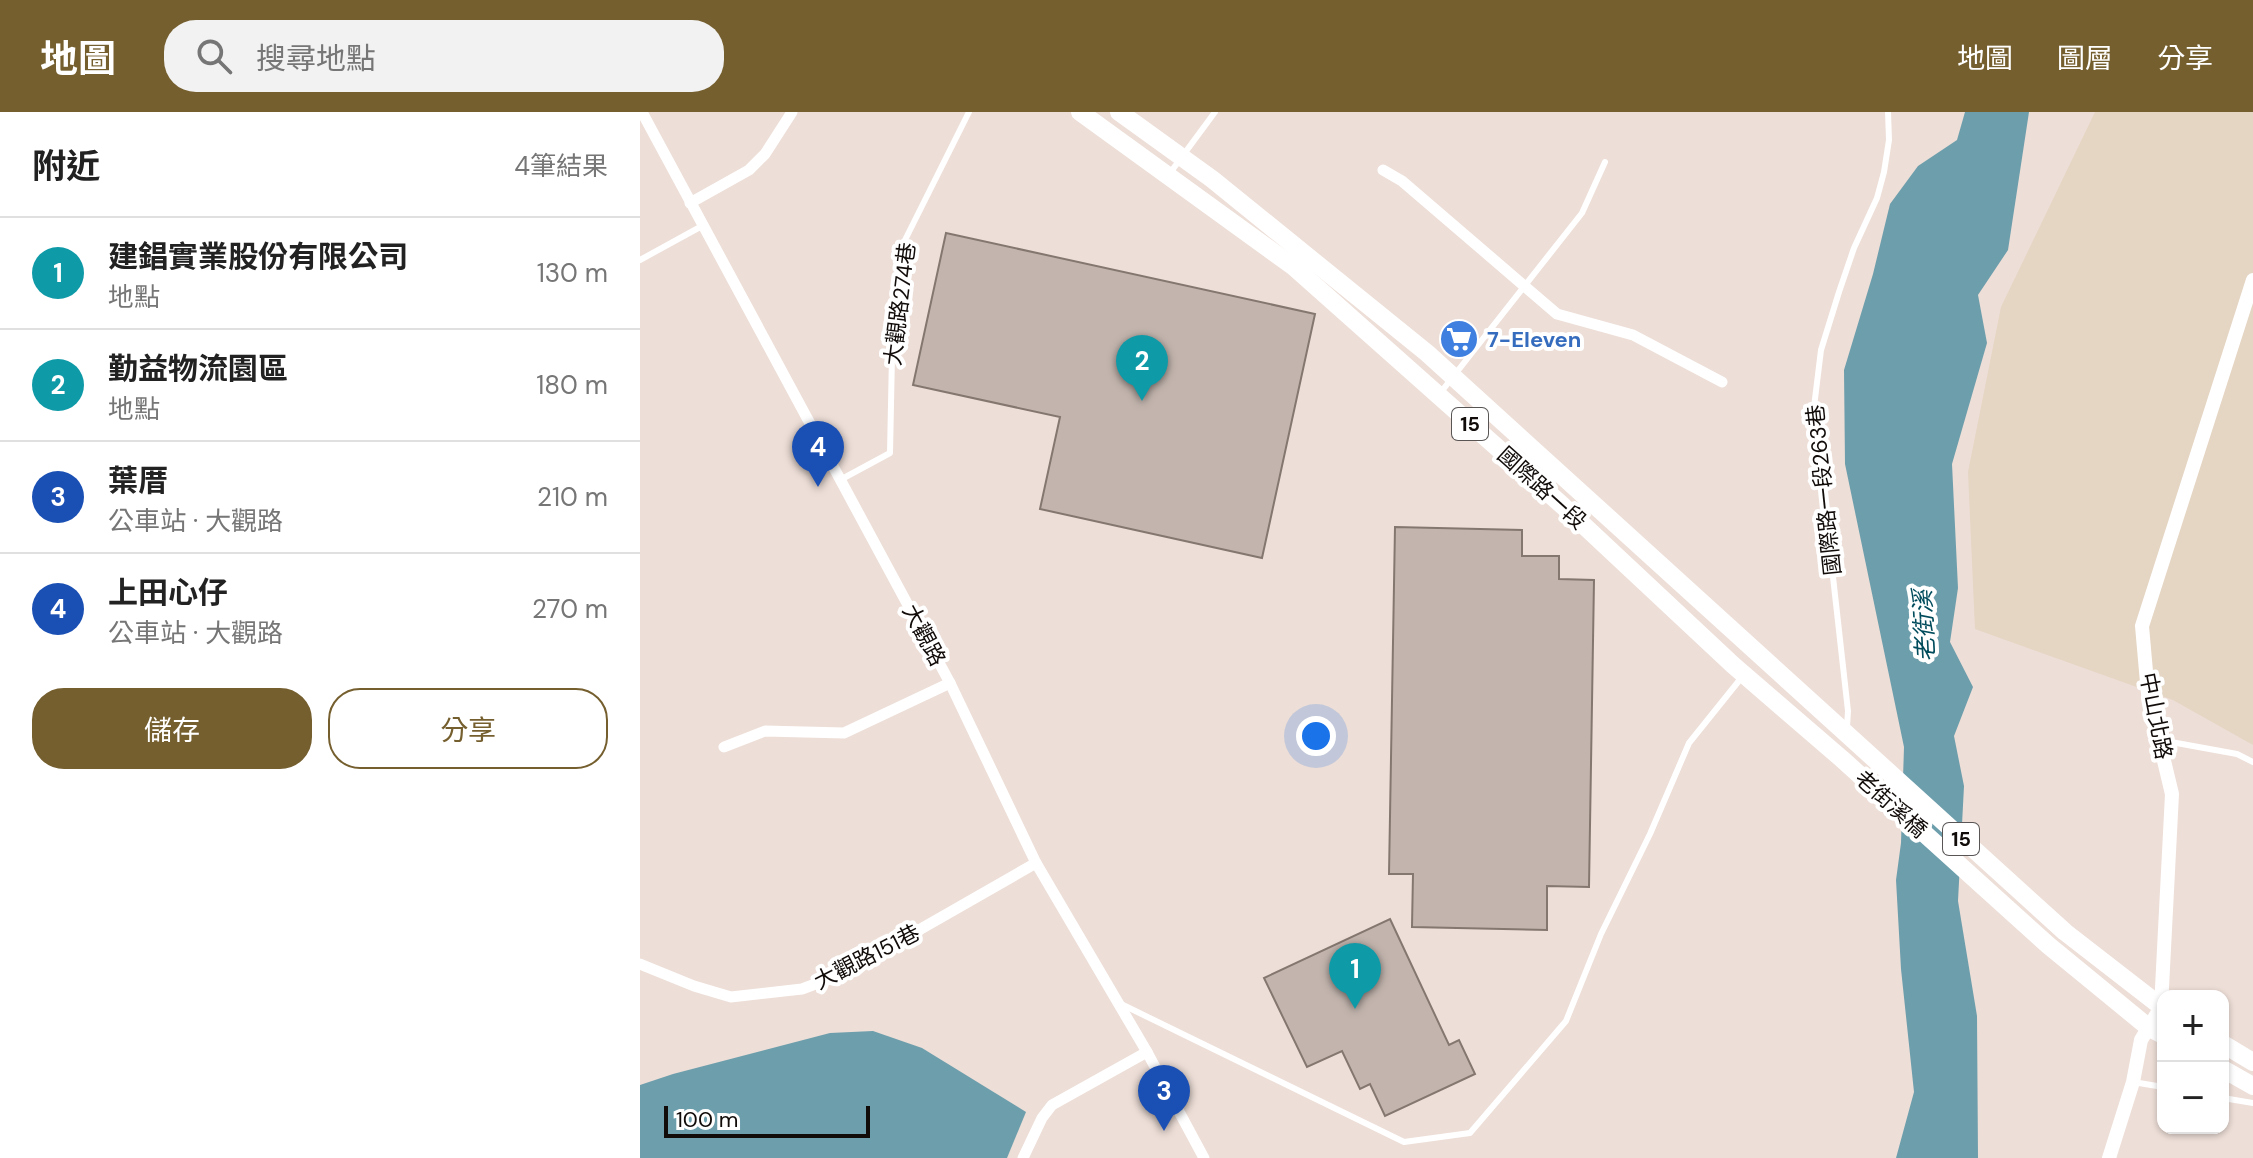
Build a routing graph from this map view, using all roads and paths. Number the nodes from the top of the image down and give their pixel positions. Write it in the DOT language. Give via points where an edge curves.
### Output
graph roads {
  1 [pos="642,112"];
  2 [pos="792,112"];
  3 [pos="969,112"];
  4 [pos="1080,112"];
  5 [pos="1119,112"];
  6 [pos="1215,112"];
  7 [pos="1888,112"];
  8 [pos="1182,157"];
  9 [pos="1605,162"];
  10 [pos="1383,170"];
  11 [pos="1168,176"];
  12 [pos="690,203"];
  13 [pos="702,226"];
  14 [pos="640,260"];
  15 [pos="2253,280"];
  16 [pos="1524,286"];
  17 [pos="1452,376"];
  18 [pos="1722,382"];
  19 [pos="1439,395"];
  20 [pos="840,480"];
  21 [pos="1744,675"];
  22 [pos="950,683"];
  23 [pos="1852,740"];
  24 [pos="2160,740"];
  25 [pos="724,747"];
  26 [pos="1842,759"];
  27 [pos="2253,762"];
  28 [pos="1036,863"];
  29 [pos="640,964"];
  30 [pos="2163,990"];
  31 [pos="1116,1002"];
  32 [pos="2157,1004"];
  33 [pos="2156,1031"];
  34 [pos="2229,1048"];
  35 [pos="1147,1052"];
  36 [pos="2253,1062"];
  37 [pos="2229,1072"];
  38 [pos="2133,1082"];
  39 [pos="2157,1086"];
  40 [pos="2253,1086"];
  41 [pos="2229,1099"];
  42 [pos="2253,1103"];
  43 [pos="1023,1158"];
  44 [pos="1204,1158"];
  45 [pos="2109,1158"];
  1 -- 12 [label="street, 大觀路"];
  2 -- 12 [label="street" via="749,170"];
  3 -- 20 [label="lane, 大觀路274巷" via="905,240 892,355 890,453"];
  4 -- 11 [label="main road, 國際路一段 / 15"];
  5 -- 8 [label="main road, 國際路一段 / 15"];
  6 -- 8 [label="lane"];
  7 -- 23 [label="lane, 國際路一段263巷" via="1884,172 1821,350 1814,407"];
  8 -- 11 [label="lane"];
  8 -- 17 [label="main road, 國際路一段 / 15"];
  9 -- 16 [label="lane" via="1582,213"];
  10 -- 16 [label="street"];
  11 -- 19 [label="main road, 國際路一段 / 15" via="1294,267"];
  12 -- 13 [label="street, 大觀路"];
  13 -- 14 [label="lane"];
  13 -- 20 [label="street, 大觀路"];
  15 -- 24 [label="street, 中山北路" via="2142,626 2148,694"];
  16 -- 17 [label="lane"];
  16 -- 18 [label="street" via="1557,314 1633,335"];
  17 -- 19 [label="lane"];
  17 -- 23 [label="main road, 國際路一段 / 15"];
  19 -- 21 [label="main road, 國際路一段 / 15"];
  20 -- 22 [label="street, 大觀路"];
  21 -- 26 [label="main road, 國際路一段 / 15"];
  21 -- 31 [label="lane" via="1689,743 1566,1021 1470,1133 1404,1142"];
  22 -- 25 [label="street" via="844,733 765,731"];
  22 -- 28 [label="street, 大觀路"];
  23 -- 32 [label="main road, 老街溪橋 / 15" via="2065,932"];
  24 -- 27 [label="lane" via="2237,754"];
  24 -- 30 [label="street, 中山北路" via="2172,794"];
  26 -- 33 [label="main road, 老街溪橋 / 15" via="2048,945"];
  28 -- 29 [label="street, 大觀路151巷" via="842,974 802,989 731,997"];
  28 -- 31 [label="street, 大觀路"];
  31 -- 35 [label="street, 大觀路"];
  33 -- 38 [label="street" via="2141,1040"];
  34 -- 36 [label="main road"];
  35 -- 43 [label="street" via="1052,1105"];
  35 -- 44 [label="street, 大觀路"];
  37 -- 40 [label="main road"];
  38 -- 39 [label="lane"];
  38 -- 45 [label="street"];
  41 -- 42 [label="lane"];
}
